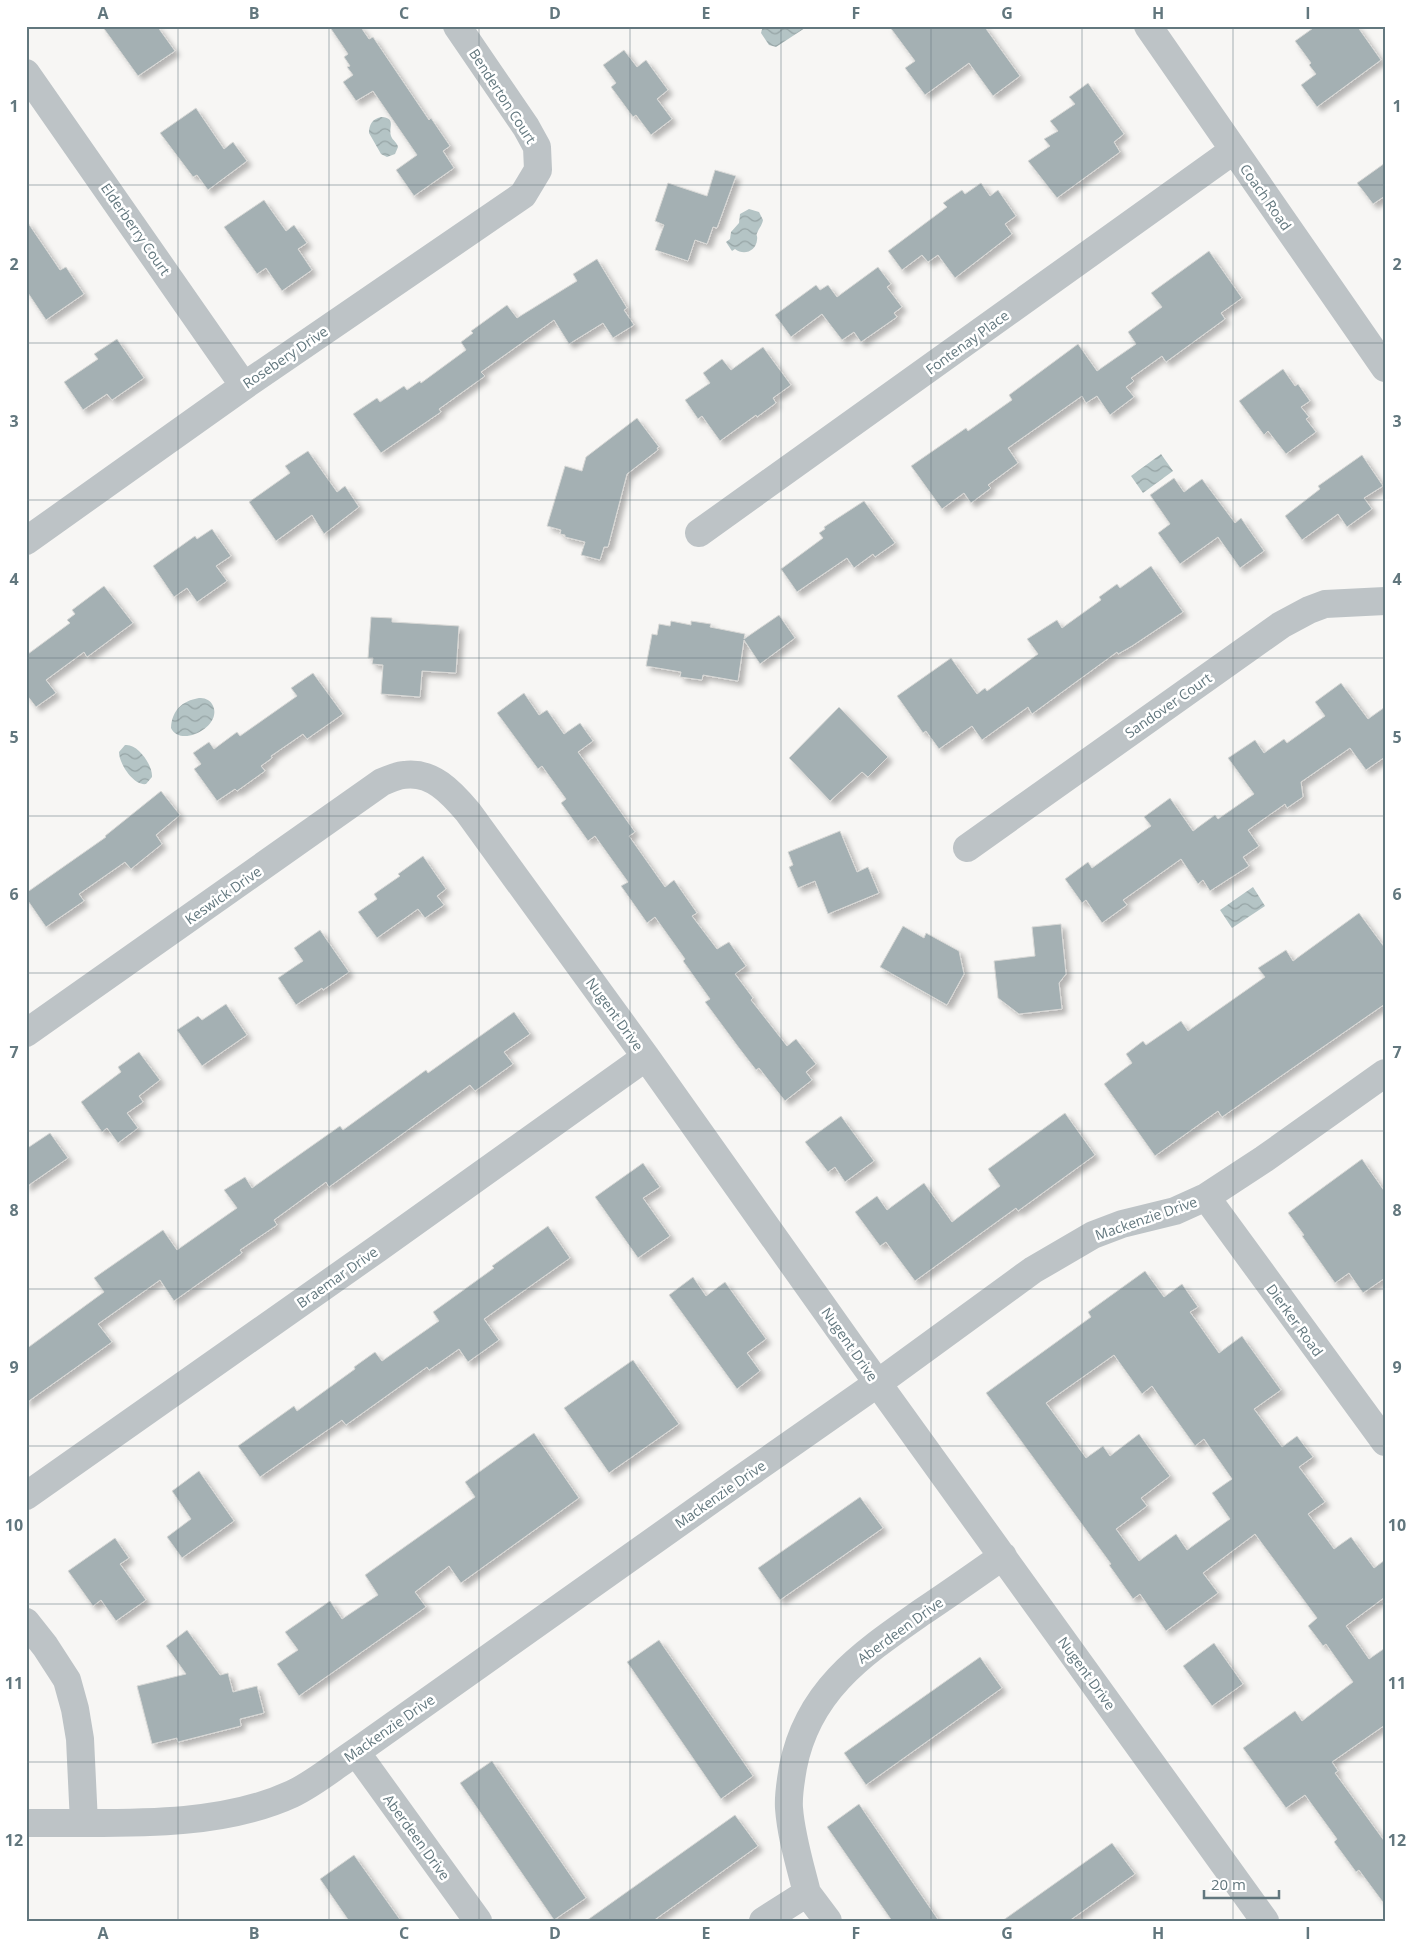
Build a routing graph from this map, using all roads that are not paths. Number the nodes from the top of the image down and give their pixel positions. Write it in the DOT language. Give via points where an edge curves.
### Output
graph roads {
  1 [pos="457,26"];
  2 [pos="1148,26"];
  3 [pos="26,73"];
  4 [pos="1234,150"];
  5 [pos="538,170"];
  6 [pos="1385,368"];
  7 [pos="244,386"];
  8 [pos="699,533"];
  9 [pos="26,541"];
  10 [pos="1385,601"];
  11 [pos="426,776"];
  12 [pos="967,848"];
  13 [pos="26,1033"];
  14 [pos="646,1057"];
  15 [pos="1385,1073"];
  16 [pos="1206,1197"];
  17 [pos="878,1383"];
  18 [pos="1385,1442"];
  19 [pos="26,1496"];
  20 [pos="1004,1556"];
  21 [pos="26,1622"];
  22 [pos="356,1752"];
  23 [pos="84,1822"];
  24 [pos="26,1823"];
  25 [pos="807,1893"];
  26 [pos="478,1921"];
  27 [pos="763,1921"];
  28 [pos="828,1921"];
  29 [pos="1265,1921"];
  1 -- 5 [label="street, Benderton Court" via="526,127 537,147"];
  2 -- 4 [label="street, Coach Road"];
  3 -- 7 [label="street, Elderberry Court"];
  4 -- 6 [label="street, Coach Road"];
  4 -- 8 [label="street, Fontenay Place"];
  5 -- 7 [label="street, Rosebery Drive" via="523,195 500,212"];
  7 -- 9 [label="street, Rosebery Drive"];
  10 -- 12 [label="street, Sandover Court" via="1325,604 1281,625"];
  11 -- 13 [label="street, Keswick Drive" via="403,775 382,782"];
  11 -- 14 [label="street, Nugent Drive" via="450,791 468,812"];
  14 -- 17 [label="street, Nugent Drive"];
  14 -- 19 [label="street, Braemar Drive"];
  15 -- 16 [label="street, Mackenzie Drive"];
  16 -- 17 [label="street, Mackenzie Drive" via="1175,1211 1093,1235 1062,1252"];
  16 -- 18 [label="street, Dierker Road"];
  17 -- 20 [label="street, Nugent Drive"];
  17 -- 22 [label="street, Mackenzie Drive"];
  20 -- 25 [label="street, Aberdeen Drive" via="870,1648 837,1680 808,1718 789,1788 791,1825"];
  20 -- 29 [label="street, Nugent Drive"];
  21 -- 23 [label="street" via="66,1680 75,1709 80,1739"];
  22 -- 23 [label="street, Mackenzie Drive" via="292,1793 239,1812 144,1822"];
  22 -- 26 [label="street, Aberdeen Drive"];
  23 -- 24 [label="street, Mackenzie Drive"];
  25 -- 27 [label="street"];
  25 -- 28 [label="street, Aberdeen Drive"];
}
